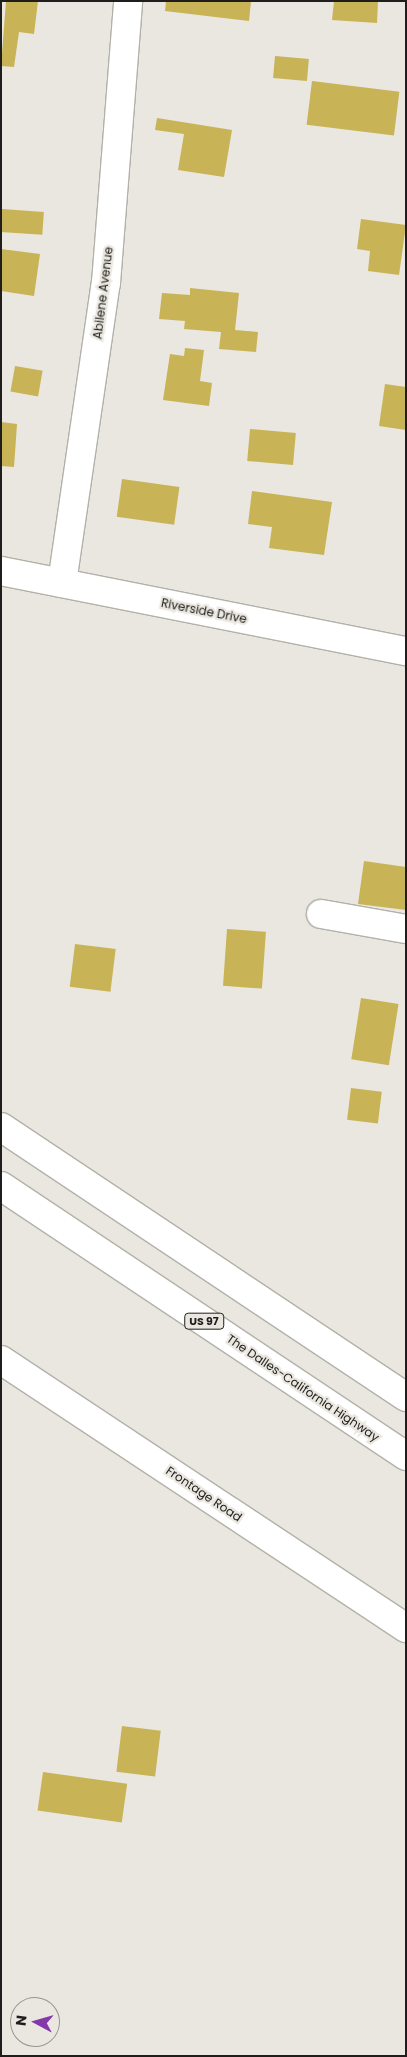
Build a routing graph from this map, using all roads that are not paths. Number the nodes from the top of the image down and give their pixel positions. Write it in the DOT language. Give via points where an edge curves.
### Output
graph roads {
  1 [pos="128,1"];
  2 [pos="1,571"];
  3 [pos="62,583"];
  4 [pos="406,651"];
  5 [pos="321,914"];
  6 [pos="406,929"];
  7 [pos="1,1127"];
  8 [pos="1,1186"];
  9 [pos="1,1360"];
  10 [pos="406,1398"];
  11 [pos="406,1456"];
  12 [pos="406,1628"];
  1 -- 3 [label="main road, Abilene Avenue" via="106,283"];
  2 -- 3 [label="main road, Riverside Drive"];
  3 -- 4 [label="main road, Riverside Drive"];
  5 -- 6 [label="main road"];
  7 -- 10 [label="main road"];
  8 -- 11 [label="main road, The Dalles-California Highway / US 97"];
  9 -- 12 [label="main road, Frontage Road"];
}
